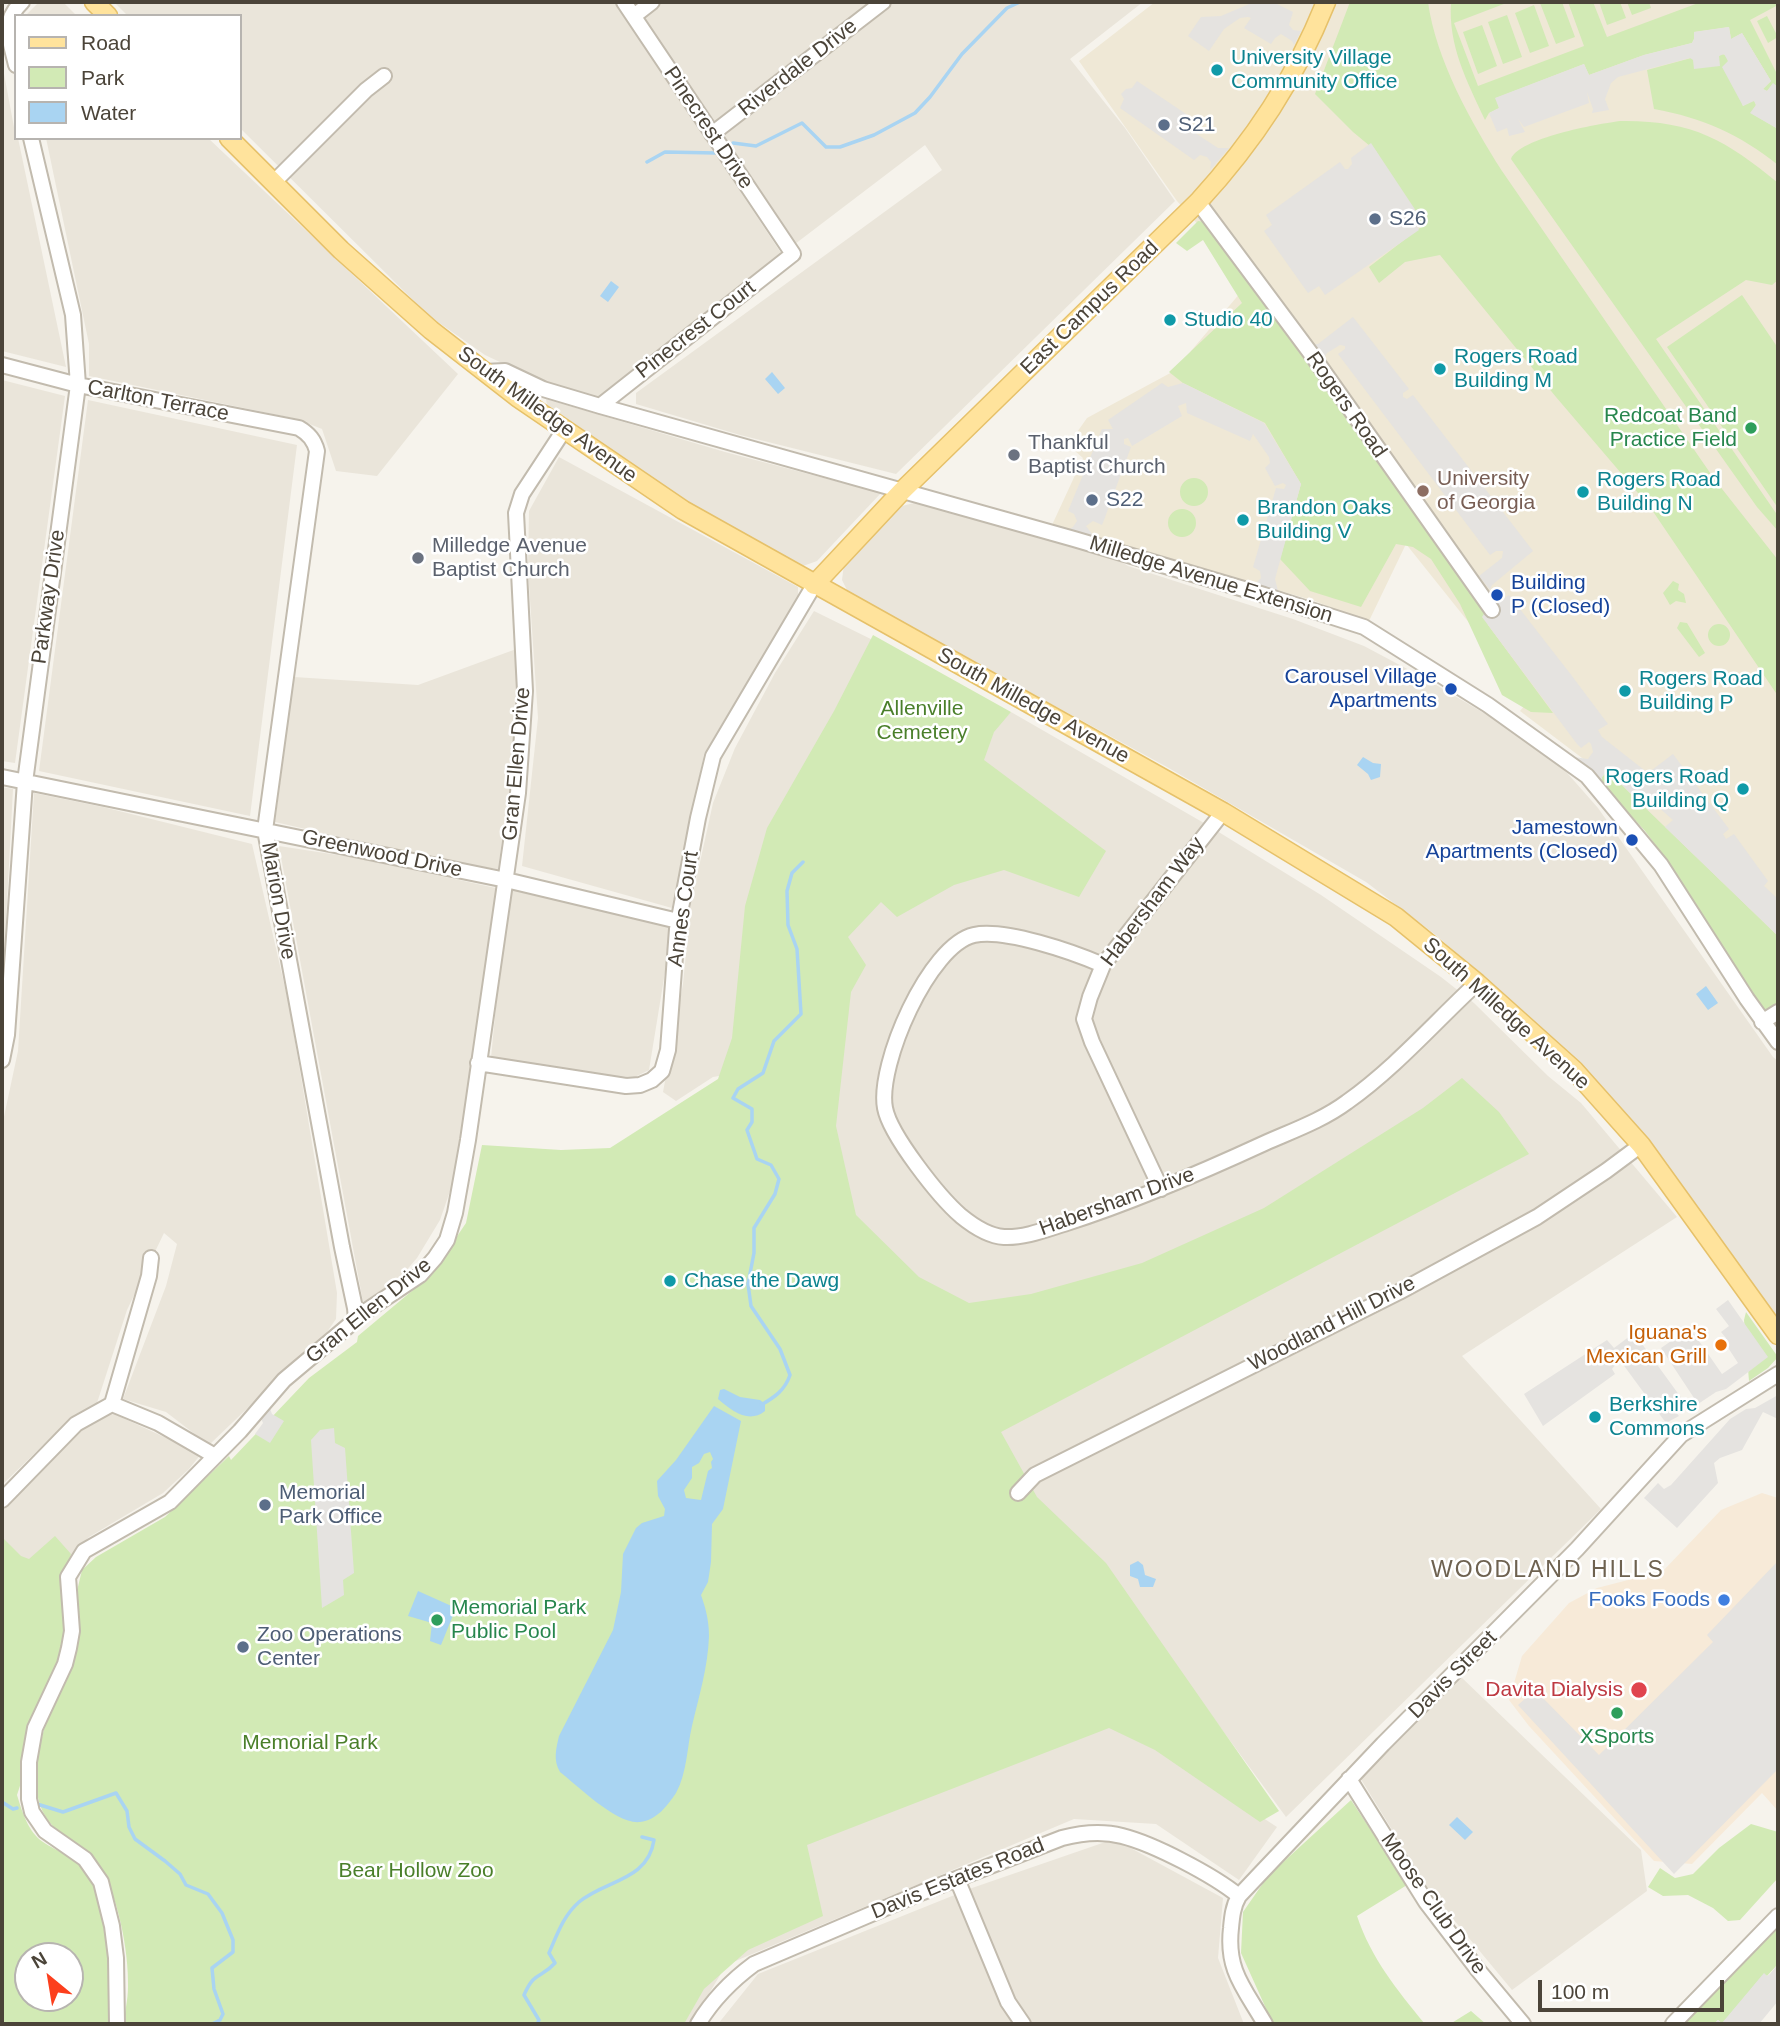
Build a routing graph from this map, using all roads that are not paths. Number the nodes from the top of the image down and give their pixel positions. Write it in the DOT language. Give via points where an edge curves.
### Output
graph roads {
  1 [pos="22,2"];
  2 [pos="624,2"];
  3 [pos="652,2"];
  4 [pos="883,2"];
  5 [pos="1326,2"];
  6 [pos="634,16"];
  7 [pos="14,56"];
  8 [pos="384,76"];
  9 [pos="712,134"];
  10 [pos="31,140"];
  11 [pos="231,140"];
  12 [pos="273,183"];
  13 [pos="1198,202"];
  14 [pos="793,254"];
  15 [pos="2,365"];
  16 [pos="484,372"];
  17 [pos="78,385"];
  18 [pos="600,406"];
  19 [pos="564,430"];
  20 [pos="312,439"];
  21 [pos="902,491"];
  22 [pos="814,585"];
  23 [pos="1492,610"];
  24 [pos="2,777"];
  25 [pos="25,782"];
  26 [pos="1223,812"];
  27 [pos="265,830"];
  28 [pos="506,880"];
  29 [pos="678,921"];
  30 [pos="1103,965"];
  31 [pos="1477,983"];
  32 [pos="1778,1012"];
  33 [pos="1762,1022"];
  34 [pos="1778,1042"];
  35 [pos="2,1060"];
  36 [pos="478,1063"];
  37 [pos="1641,1145"];
  38 [pos="1161,1189"];
  39 [pos="151,1258"];
  40 [pos="356,1320"];
  41 [pos="1778,1335"];
  42 [pos="1778,1374"];
  43 [pos="112,1404"];
  44 [pos="215,1456"];
  45 [pos="1018,1493"];
  46 [pos="2,1500"];
  47 [pos="1349,1779"];
  48 [pos="957,1879"];
  49 [pos="1238,1896"];
  50 [pos="1778,1916"];
  51 [pos="117,2024"];
  52 [pos="698,2024"];
  53 [pos="1023,2024"];
  54 [pos="1265,2024"];
  55 [pos="1524,2024"];
  56 [pos="1673,2024"];
  1 -- 7 [label="street" via="9,18"];
  2 -- 6 [label="street, Pinecrest Drive"];
  3 -- 6 [label="street"];
  4 -- 9 [label="street, Riverdale Drive"];
  5 -- 13 [label="main road, East Campus Road" via="1278,100 1240,155"];
  6 -- 9 [label="street, Pinecrest Drive"];
  8 -- 12 [label="street"];
  9 -- 14 [label="street, Pinecrest Drive"];
  10 -- 17 [label="street, Parkway Drive" via="73,315"];
  11 -- 12 [label="main road, South Milledge Avenue"];
  12 -- 16 [label="main road, South Milledge Avenue" via="368,275"];
  13 -- 21 [label="main road, East Campus Road"];
  13 -- 23 [label="street, Rogers Road"];
  14 -- 18 [label="street, Pinecrest Court"];
  15 -- 17 [label="street, Carlton Terrace"];
  16 -- 18 [label="street, Milledge Avenue Extension" via="505,371 543,389"];
  16 -- 19 [label="main road, South Milledge Avenue"];
  17 -- 20 [label="street, Carlton Terrace" via="299,428"];
  17 -- 25 [label="street, Parkway Drive"];
  18 -- 21 [label="street, Milledge Avenue Extension"];
  19 -- 22 [label="main road, South Milledge Avenue" via="683,510"];
  19 -- 28 [label="street, Gran Ellen Drive" via="522,494 516,513 525,716"];
  20 -- 27 [label="street, Marion Drive" via="317,451"];
  21 -- 22 [label="main road, East Campus Road"];
  21 -- 33 [label="street, Milledge Avenue Extension" via="1264,595 1364,627 1388,641 1587,776 1661,865"];
  22 -- 26 [label="main road, South Milledge Avenue"];
  22 -- 29 [label="street, Annes Court" via="713,756"];
  24 -- 25 [label="street, Greenwood Drive"];
  25 -- 27 [label="street, Greenwood Drive"];
  25 -- 35 [label="street, Parkway Drive"];
  26 -- 30 [label="street, Habersham Way"];
  26 -- 31 [label="main road, South Milledge Avenue" via="1396,917"];
  27 -- 28 [label="street, Greenwood Drive"];
  27 -- 40 [label="street, Marion Drive"];
  28 -- 29 [label="street, Greenwood Drive"];
  28 -- 36 [label="street, Gran Ellen Drive"];
  29 -- 36 [label="street, Annes Court" via="668,1050 662,1071 652,1080 626,1086"];
  30 -- 38 [label="street, Habersham Way" via="1084,1019"];
  30 -- 38 [label="street, Habersham Drive" via="1032,941 986,933 954,945 928,976 894,1043 884,1094 888,1120 915,1162 961,1216 1004,1237 1060,1225"];
  31 -- 37 [label="main road, South Milledge Avenue" via="1574,1070"];
  31 -- 38 [label="street, Habersham Drive" via="1382,1076 1344,1104"];
  32 -- 33 [label="street"];
  33 -- 34 [label="street, Milledge Avenue Extension"];
  36 -- 40 [label="street, Gran Ellen Drive" via="447,1240 420,1275"];
  37 -- 41 [label="main road, South Milledge Avenue"];
  37 -- 45 [label="street, Woodland Hill Drive" via="1536,1217 1399,1292 1035,1475"];
  39 -- 43 [label="street"];
  40 -- 44 [label="street, Gran Ellen Drive" via="284,1380"];
  42 -- 47 [label="street, Davis Street" via="1681,1435 1577,1549"];
  43 -- 44 [label="street" via="170,1429"];
  43 -- 46 [label="street" via="76,1424"];
  44 -- 51 [label="street, Gran Ellen Drive" via="170,1502 84,1551 77,1560 68,1577 69,1648 32,1744 28,1788 32,1812 45,1831 85,1858 107,1901 116,1958"];
  47 -- 49 [label="street, Davis Street"];
  47 -- 55 [label="street, Moose Club Drive" via="1426,1902"];
  48 -- 49 [label="street, Davis Estates Road" via="1062,1838 1103,1834 1135,1840"];
  48 -- 52 [label="street, Davis Estates Road" via="754,1964 732,1980"];
  48 -- 53 [label="street" via="1008,2003"];
  49 -- 54 [label="street" via="1230,1960"];
  50 -- 56 [label="street"];
}
